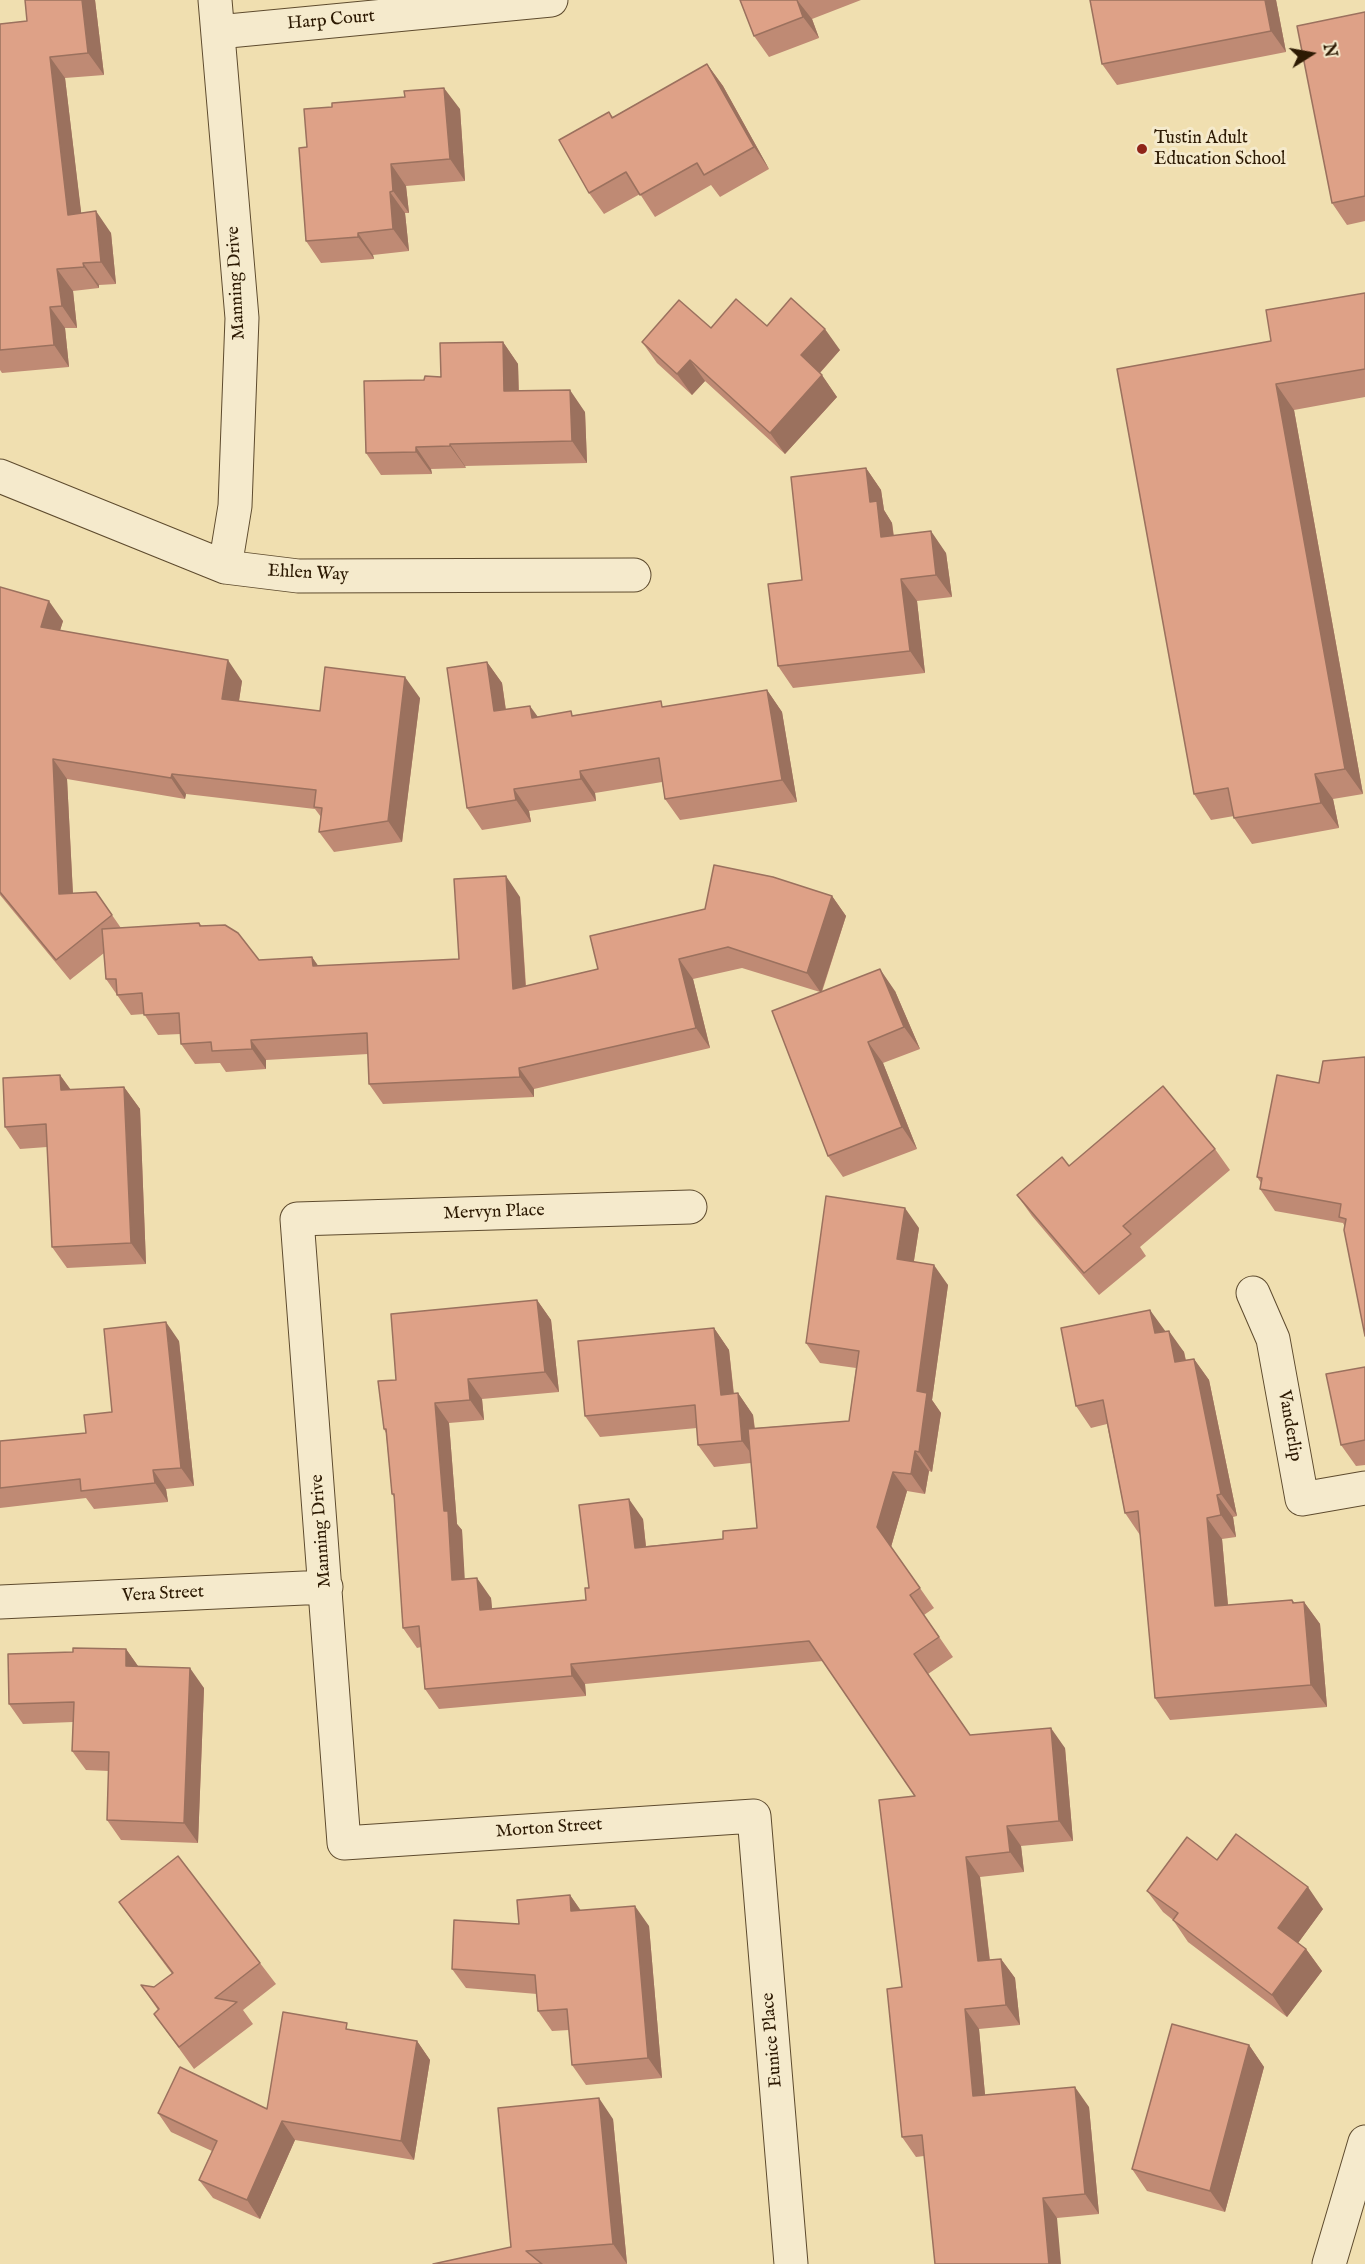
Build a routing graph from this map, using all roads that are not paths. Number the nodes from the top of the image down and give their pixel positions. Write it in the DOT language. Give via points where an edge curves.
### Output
graph roads {
  1 [pos="551,0"];
  2 [pos="217,16"];
  3 [pos="0,476"];
  4 [pos="225,567"];
  5 [pos="634,574"];
  6 [pos="690,1206"];
  7 [pos="297,1219"];
  8 [pos="1253,1293"];
  9 [pos="1365,1488"];
  10 [pos="327,1587"];
  11 [pos="0,1602"];
  12 [pos="754,1816"];
  13 [pos="344,1843"];
  14 [pos="1365,2142"];
  15 [pos="791,2264"];
  16 [pos="1329,2264"];
  1 -- 2 [label="street, Harp Court"];
  2 -- 4 [label="street, Manning Drive" via="242,318 236,506"];
  3 -- 4 [label="street, Ehlen Way"];
  4 -- 5 [label="street, Ehlen Way" via="298,576"];
  6 -- 7 [label="street, Mervyn Place"];
  7 -- 10 [label="street, Manning Drive"];
  8 -- 9 [label="street, Vanderlip" via="1273,1339 1302,1499"];
  10 -- 11 [label="street, Vera Street"];
  10 -- 13 [label="street, Manning Drive"];
  12 -- 13 [label="street, Morton Street"];
  12 -- 15 [label="street, Eunice Place"];
  14 -- 16 [label="street"];
}
